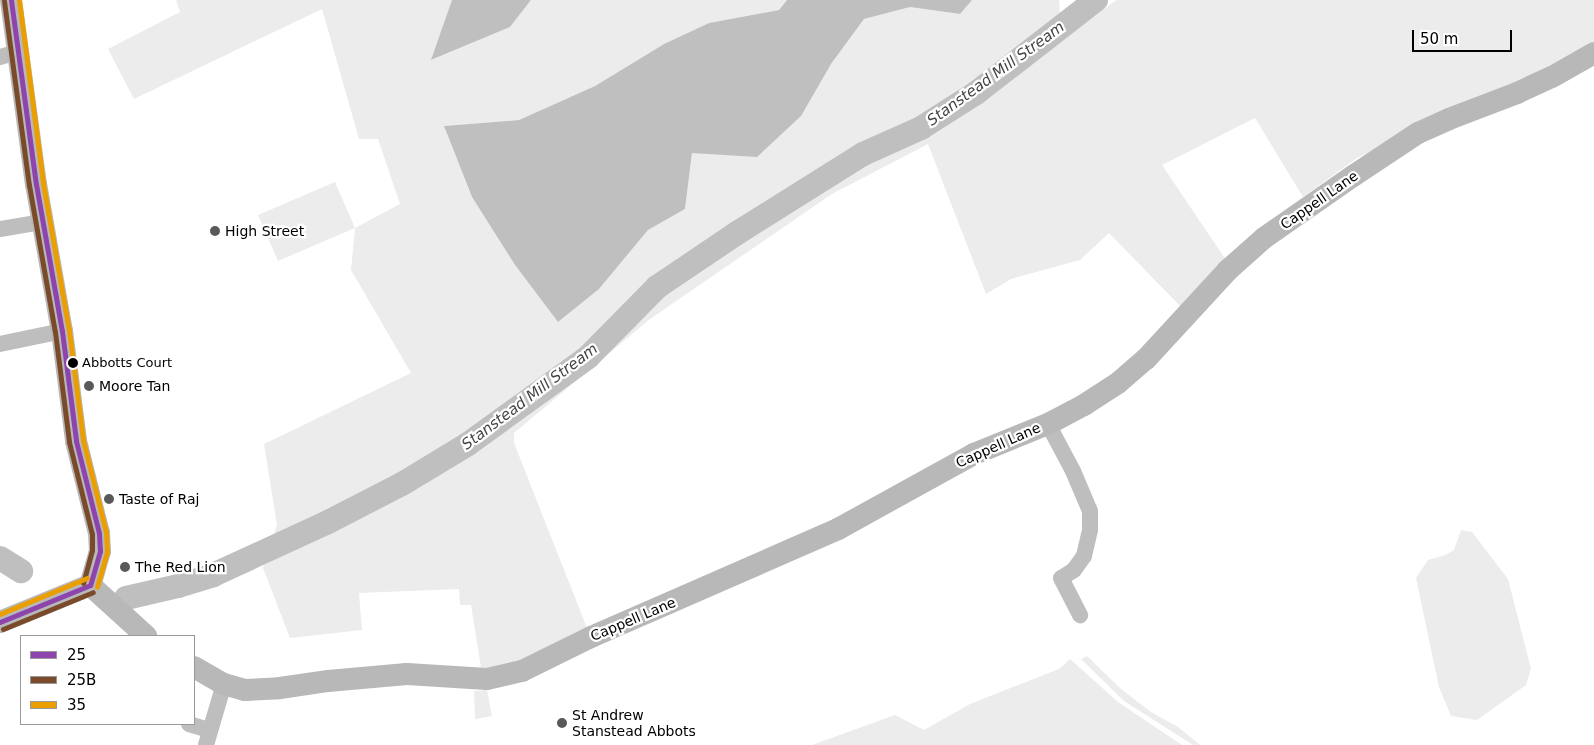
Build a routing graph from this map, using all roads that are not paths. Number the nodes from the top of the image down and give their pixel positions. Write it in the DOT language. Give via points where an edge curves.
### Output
graph roads {
  1 [pos="10,0"];
  2 [pos="1594,53"];
  3 [pos="9,54"];
  4 [pos="42,222"];
  5 [pos="0,229"];
  6 [pos="62,331"];
  7 [pos="0,344"];
  8 [pos="1048,424"];
  9 [pos="90,585"];
  10 [pos="1080,614"];
  11 [pos="0,622"];
  12 [pos="145,635"];
  13 [pos="195,668"];
  14 [pos="224,684"];
  15 [pos="190,725"];
  16 [pos="207,738"];
  1 -- 3 [label="street"];
  2 -- 8 [label="street, Cappell Lane" via="1517,94 1449,119 1394,148 1258,243 1228,270 1146,360 1118,384"];
  3 -- 4 [label="street"];
  4 -- 5 [label="street"];
  4 -- 6 [label="street"];
  6 -- 7 [label="street"];
  6 -- 9 [label="street" via="76,440 100,542"];
  8 -- 10 [label="street, Cappell Lane" via="1090,512 1084,556 1074,570 1061,578"];
  8 -- 14 [label="street, Cappell Lane" via="967,458 838,529 506,676 465,679 406,674 245,690"];
  9 -- 11 [label="street"];
  9 -- 12 [label="street"];
  13 -- 14 [label="street, Cappell Lane"];
  14 -- 16 [label="street"];
  15 -- 16 [label="street"];
}
